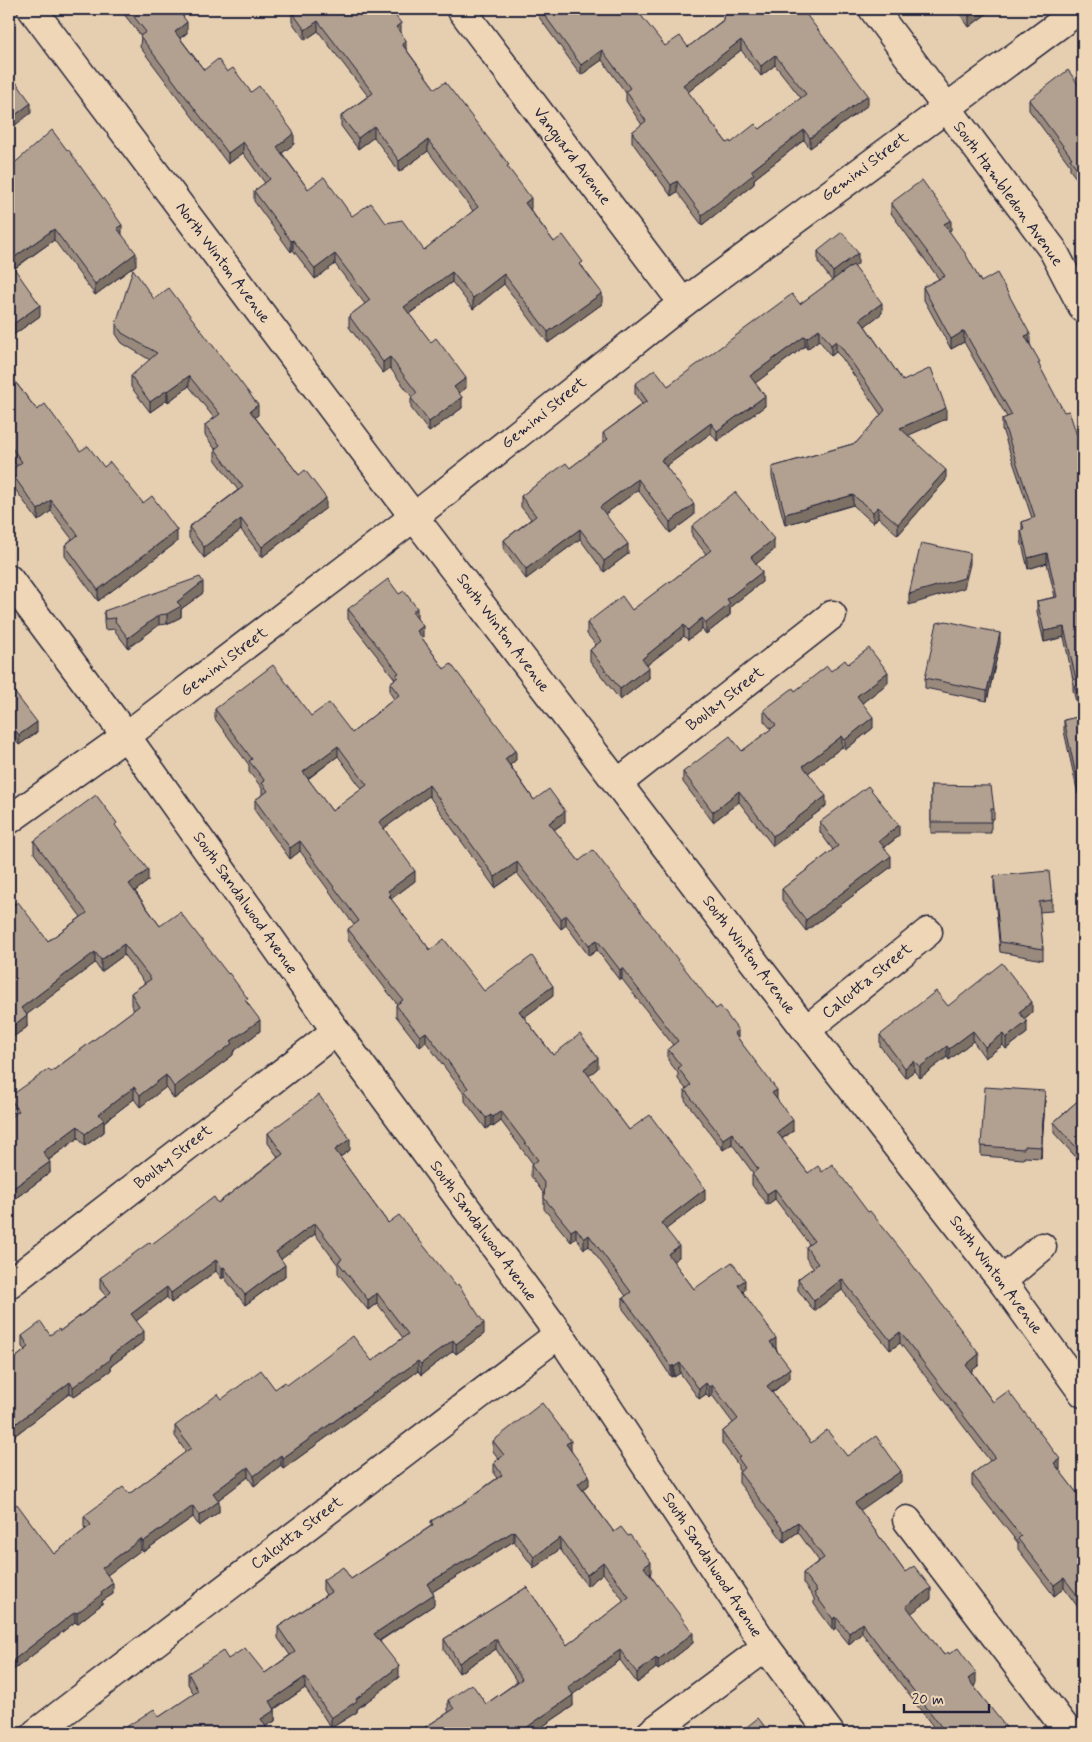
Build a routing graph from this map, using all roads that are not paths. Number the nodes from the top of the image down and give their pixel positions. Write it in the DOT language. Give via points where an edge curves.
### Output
graph roads {
  1 [pos="32,9"];
  2 [pos="461,9"];
  3 [pos="872,9"];
  4 [pos="1080,9"];
  5 [pos="946,107"];
  6 [pos="683,303"];
  7 [pos="1083,308"];
  8 [pos="414,516"];
  9 [pos="9,579"];
  10 [pos="832,615"];
  11 [pos="126,736"];
  12 [pos="618,783"];
  13 [pos="9,820"];
  14 [pos="928,932"];
  15 [pos="806,1030"];
  16 [pos="336,1031"];
  17 [pos="1042,1247"];
  18 [pos="1002,1281"];
  19 [pos="9,1284"];
  20 [pos="559,1334"];
  21 [pos="1083,1392"];
  22 [pos="906,1520"];
  23 [pos="766,1647"];
  24 [pos="36,1733"];
  25 [pos="651,1733"];
  26 [pos="830,1733"];
  27 [pos="1069,1733"];
  1 -- 8 [label="street, North Winton Avenue"];
  2 -- 6 [label="street, Vanguard Avenue"];
  3 -- 5 [label="street, South Hambledon Avenue"];
  4 -- 5 [label="street, Gemini Street"];
  5 -- 6 [label="street, Gemini Street"];
  5 -- 7 [label="street, South Hambledon Avenue" via="1053,250"];
  6 -- 8 [label="street, Gemini Street"];
  8 -- 11 [label="street, Gemini Street"];
  8 -- 12 [label="street, South Winton Avenue"];
  9 -- 11 [label="street, South Sandalwood Avenue"];
  10 -- 12 [label="street, Boulay Street"];
  11 -- 13 [label="street, Gemini Street"];
  11 -- 16 [label="street, South Sandalwood Avenue"];
  12 -- 15 [label="street, South Winton Avenue"];
  14 -- 15 [label="street, Calcutta Street"];
  15 -- 18 [label="street, South Winton Avenue"];
  16 -- 19 [label="street, Boulay Street"];
  16 -- 20 [label="street, South Sandalwood Avenue"];
  17 -- 18 [label="street"];
  18 -- 21 [label="street, South Winton Avenue"];
  20 -- 23 [label="street, South Sandalwood Avenue"];
  20 -- 24 [label="street, Calcutta Street"];
  22 -- 27 [label="street"];
  23 -- 25 [label="street"];
  23 -- 26 [label="street, South Sandalwood Avenue"];
}
